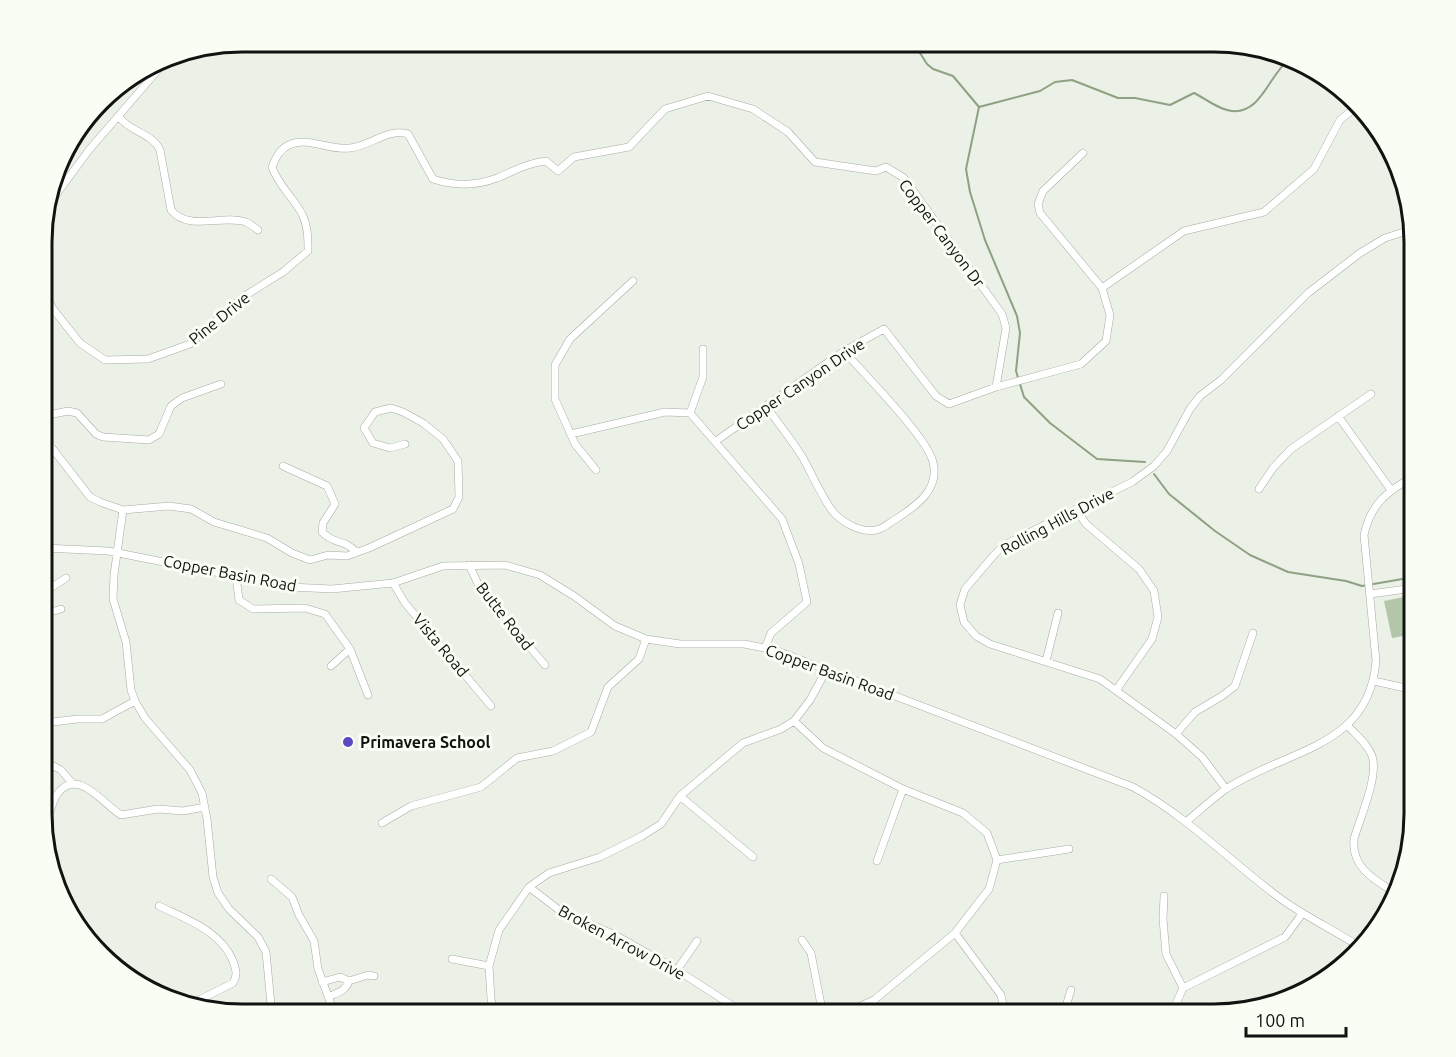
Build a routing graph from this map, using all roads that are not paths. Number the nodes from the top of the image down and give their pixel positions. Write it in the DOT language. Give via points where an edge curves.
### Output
graph roads {
  1 [pos="154,75"];
  2 [pos="1351,111"];
  3 [pos="119,117"];
  4 [pos="1083,153"];
  5 [pos="65,176"];
  6 [pos="258,230"];
  7 [pos="1403,232"];
  8 [pos="308,251"];
  9 [pos="633,281"];
  10 [pos="1102,288"];
  11 [pos="53,309"];
  12 [pos="704,349"];
  13 [pos="844,351"];
  14 [pos="221,384"];
  15 [pos="996,387"];
  16 [pos="1371,394"];
  17 [pos="766,406"];
  18 [pos="690,413"];
  19 [pos="53,414"];
  20 [pos="1338,416"];
  21 [pos="571,434"];
  22 [pos="716,441"];
  23 [pos="405,444"];
  24 [pos="53,449"];
  25 [pos="283,466"];
  26 [pos="596,470"];
  27 [pos="1403,483"];
  28 [pos="1259,489"];
  29 [pos="1391,490"];
  30 [pos="1076,509"];
  31 [pos="123,510"];
  32 [pos="53,548"];
  33 [pos="356,552"];
  34 [pos="118,553"];
  35 [pos="469,566"];
  36 [pos="236,576"];
  37 [pos="66,578"];
  38 [pos="393,583"];
  39 [pos="53,586"];
  40 [pos="1403,589"];
  41 [pos="1369,591"];
  42 [pos="61,609"];
  43 [pos="53,611"];
  44 [pos="1058,613"];
  45 [pos="1253,633"];
  46 [pos="646,639"];
  47 [pos="765,648"];
  48 [pos="350,649"];
  49 [pos="1046,661"];
  50 [pos="331,666"];
  51 [pos="545,666"];
  52 [pos="827,669"];
  53 [pos="1374,681"];
  54 [pos="1403,688"];
  55 [pos="1117,689"];
  56 [pos="368,695"];
  57 [pos="135,701"];
  58 [pos="492,706"];
  59 [pos="794,721"];
  60 [pos="53,722"];
  61 [pos="1348,726"];
  62 [pos="1176,734"];
  63 [pos="53,765"];
  64 [pos="73,784"];
  65 [pos="903,789"];
  66 [pos="1226,789"];
  67 [pos="680,796"];
  68 [pos="53,801"];
  69 [pos="205,807"];
  70 [pos="1187,821"];
  71 [pos="382,823"];
  72 [pos="1069,849"];
  73 [pos="753,857"];
  74 [pos="997,860"];
  75 [pos="878,861"];
  76 [pos="271,879"];
  77 [pos="529,887"];
  78 [pos="1388,888"];
  79 [pos="1164,897"];
  80 [pos="159,906"];
  81 [pos="1302,914"];
  82 [pos="955,933"];
  83 [pos="802,940"];
  84 [pos="697,941"];
  85 [pos="1353,943"];
  86 [pos="452,959"];
  87 [pos="489,966"];
  88 [pos="677,970"];
  89 [pos="374,976"];
  90 [pos="349,981"];
  91 [pos="322,982"];
  92 [pos="1183,988"];
  93 [pos="1071,990"];
  94 [pos="328,997"];
  95 [pos="200,1000"];
  96 [pos="271,1004"];
  97 [pos="331,1004"];
  98 [pos="492,1004"];
  99 [pos="731,1005"];
  100 [pos="821,1005"];
  101 [pos="864,1005"];
  102 [pos="1003,1005"];
  103 [pos="1066,1005"];
  104 [pos="1175,1005"];
  1 -- 3 [label="street"];
  2 -- 10 [label="street" via="1340,120 1314,169 1264,212 1184,231"];
  3 -- 5 [label="street"];
  3 -- 6 [label="street" via="158,144 171,210 176,217 194,221 236,220 248,222"];
  4 -- 10 [label="street" via="1043,191 1038,204 1040,213"];
  7 -- 30 [label="street, Rolling Hills Drive" via="1360,253 1308,293 1228,374 1200,396 1154,466 1132,482"];
  8 -- 11 [label="street, Pine Drive" via="283,273 243,297 190,344 148,359 105,360 80,343"];
  8 -- 15 [label="street, Copper Canyon Dr" via="303,215 272,166 278,153 290,144 306,142 352,148 398,131 408,134 433,179 463,185 495,178 530,163 546,161 558,171 574,157 630,147 665,109 708,96 753,109 788,132 815,162 876,171 886,167 904,178 1002,314 1006,328"];
  9 -- 21 [label="street" via="570,339 555,365 555,399"];
  10 -- 15 [label="street, Copper Canyon Drive" via="1110,315 1106,341 1081,364"];
  12 -- 18 [label="street" via="703,377"];
  13 -- 15 [label="street, Copper Canyon Drive" via="884,328 936,396 949,404"];
  13 -- 17 [label="street, Copper Canyon Drive"];
  13 -- 17 [label="street" via="927,449 934,478 930,490 916,506 878,530 865,531 848,524 834,514 801,455"];
  14 -- 19 [label="street" via="171,406 159,434 149,440 103,437 77,413"];
  16 -- 20 [label="street"];
  17 -- 22 [label="street, Copper Canyon Drive"];
  18 -- 21 [label="street" via="665,412"];
  18 -- 22 [label="street"];
  20 -- 28 [label="street" via="1291,449"];
  20 -- 29 [label="street"];
  21 -- 26 [label="street"];
  22 -- 47 [label="street" via="782,519 799,564 807,602 771,633"];
  23 -- 33 [label="street" via="390,448 373,443 364,428 375,412 391,408 423,423 443,439 458,461 459,497 453,509 435,519"];
  24 -- 31 [label="street" via="90,497"];
  25 -- 33 [label="street" via="327,486 335,504 322,532 330,541 349,544"];
  27 -- 29 [label="street"];
  29 -- 41 [label="street" via="1377,504 1364,535"];
  30 -- 49 [label="street, Rolling Hills Drive" via="1004,545 965,589 960,605 964,622 976,636"];
  30 -- 55 [label="street" via="1086,524 1139,569 1154,591 1158,617 1152,639"];
  31 -- 33 [label="street" via="169,506 191,509 214,522 267,538 310,560"];
  31 -- 34 [label="street"];
  32 -- 34 [label="street, Copper Basin Road"];
  34 -- 36 [label="street, Copper Basin Road"];
  34 -- 57 [label="street" via="113,600 126,642"];
  35 -- 38 [label="street, Copper Basin Road" via="443,566"];
  35 -- 46 [label="street, Copper Basin Road" via="505,565 540,575 615,626"];
  35 -- 51 [label="street, Butte Road" via="481,590"];
  36 -- 38 [label="street, Copper Basin Road" via="290,587 332,589"];
  36 -- 48 [label="street" via="239,600 253,609 305,608 325,614"];
  37 -- 39 [label="street"];
  38 -- 58 [label="street, Vista Road" via="405,603"];
  40 -- 41 [label="street"];
  41 -- 53 [label="street" via="1376,661"];
  42 -- 43 [label="street"];
  44 -- 49 [label="street"];
  45 -- 62 [label="street" via="1235,686 1195,712"];
  46 -- 47 [label="street, Copper Basin Road"];
  46 -- 71 [label="street" via="639,659 608,687 591,732 553,751 517,758 481,787 411,806"];
  47 -- 52 [label="street, Copper Basin Road"];
  48 -- 50 [label="street"];
  48 -- 56 [label="street"];
  49 -- 55 [label="street, Rolling Hills Drive" via="1100,679"];
  52 -- 59 [label="street"];
  52 -- 70 [label="street, Copper Basin Road" via="1114,779"];
  53 -- 54 [label="street"];
  53 -- 61 [label="street" via="1363,707"];
  55 -- 62 [label="street, Rolling Hills Drive"];
  57 -- 60 [label="street" via="107,718"];
  57 -- 69 [label="street" via="190,770"];
  59 -- 65 [label="street" via="823,748"];
  59 -- 67 [label="street" via="743,743"];
  61 -- 66 [label="street"];
  61 -- 78 [label="street" via="1372,755 1375,770 1353,850 1368,875"];
  62 -- 66 [label="street, Rolling Hills Drive" via="1202,757"];
  63 -- 64 [label="street"];
  64 -- 68 [label="street" via="62,788"];
  64 -- 69 [label="street" via="91,790 122,815"];
  65 -- 74 [label="street" via="963,813 987,833"];
  65 -- 75 [label="street"];
  66 -- 70 [label="street"];
  67 -- 73 [label="street"];
  67 -- 77 [label="street" via="660,824 642,836 600,857 549,873"];
  69 -- 96 [label="street" via="218,893 258,937 266,952"];
  70 -- 81 [label="street, Copper Basin Road"];
  72 -- 74 [label="street"];
  74 -- 82 [label="street" via="989,889"];
  76 -- 91 [label="street" via="292,897 314,941"];
  77 -- 87 [label="street" via="499,930"];
  77 -- 88 [label="street, Broken Arrow Drive" via="559,910 617,936"];
  79 -- 92 [label="street" via="1166,954"];
  80 -- 95 [label="street" via="219,940 231,956 237,976 233,984"];
  81 -- 85 [label="street, Copper Basin Road"];
  81 -- 92 [label="street" via="1285,937"];
  82 -- 101 [label="street"];
  82 -- 102 [label="street" via="1001,995"];
  83 -- 100 [label="street" via="811,952"];
  84 -- 88 [label="street"];
  86 -- 87 [label="street"];
  87 -- 98 [label="street"];
  88 -- 99 [label="street, Broken Arrow Drive"];
  89 -- 90 [label="street"];
  90 -- 91 [label="street" via="340,977"];
  90 -- 94 [label="street" via="341,992"];
  91 -- 94 [label="street"];
  92 -- 104 [label="street"];
  93 -- 103 [label="street"];
  94 -- 97 [label="street"];
}
